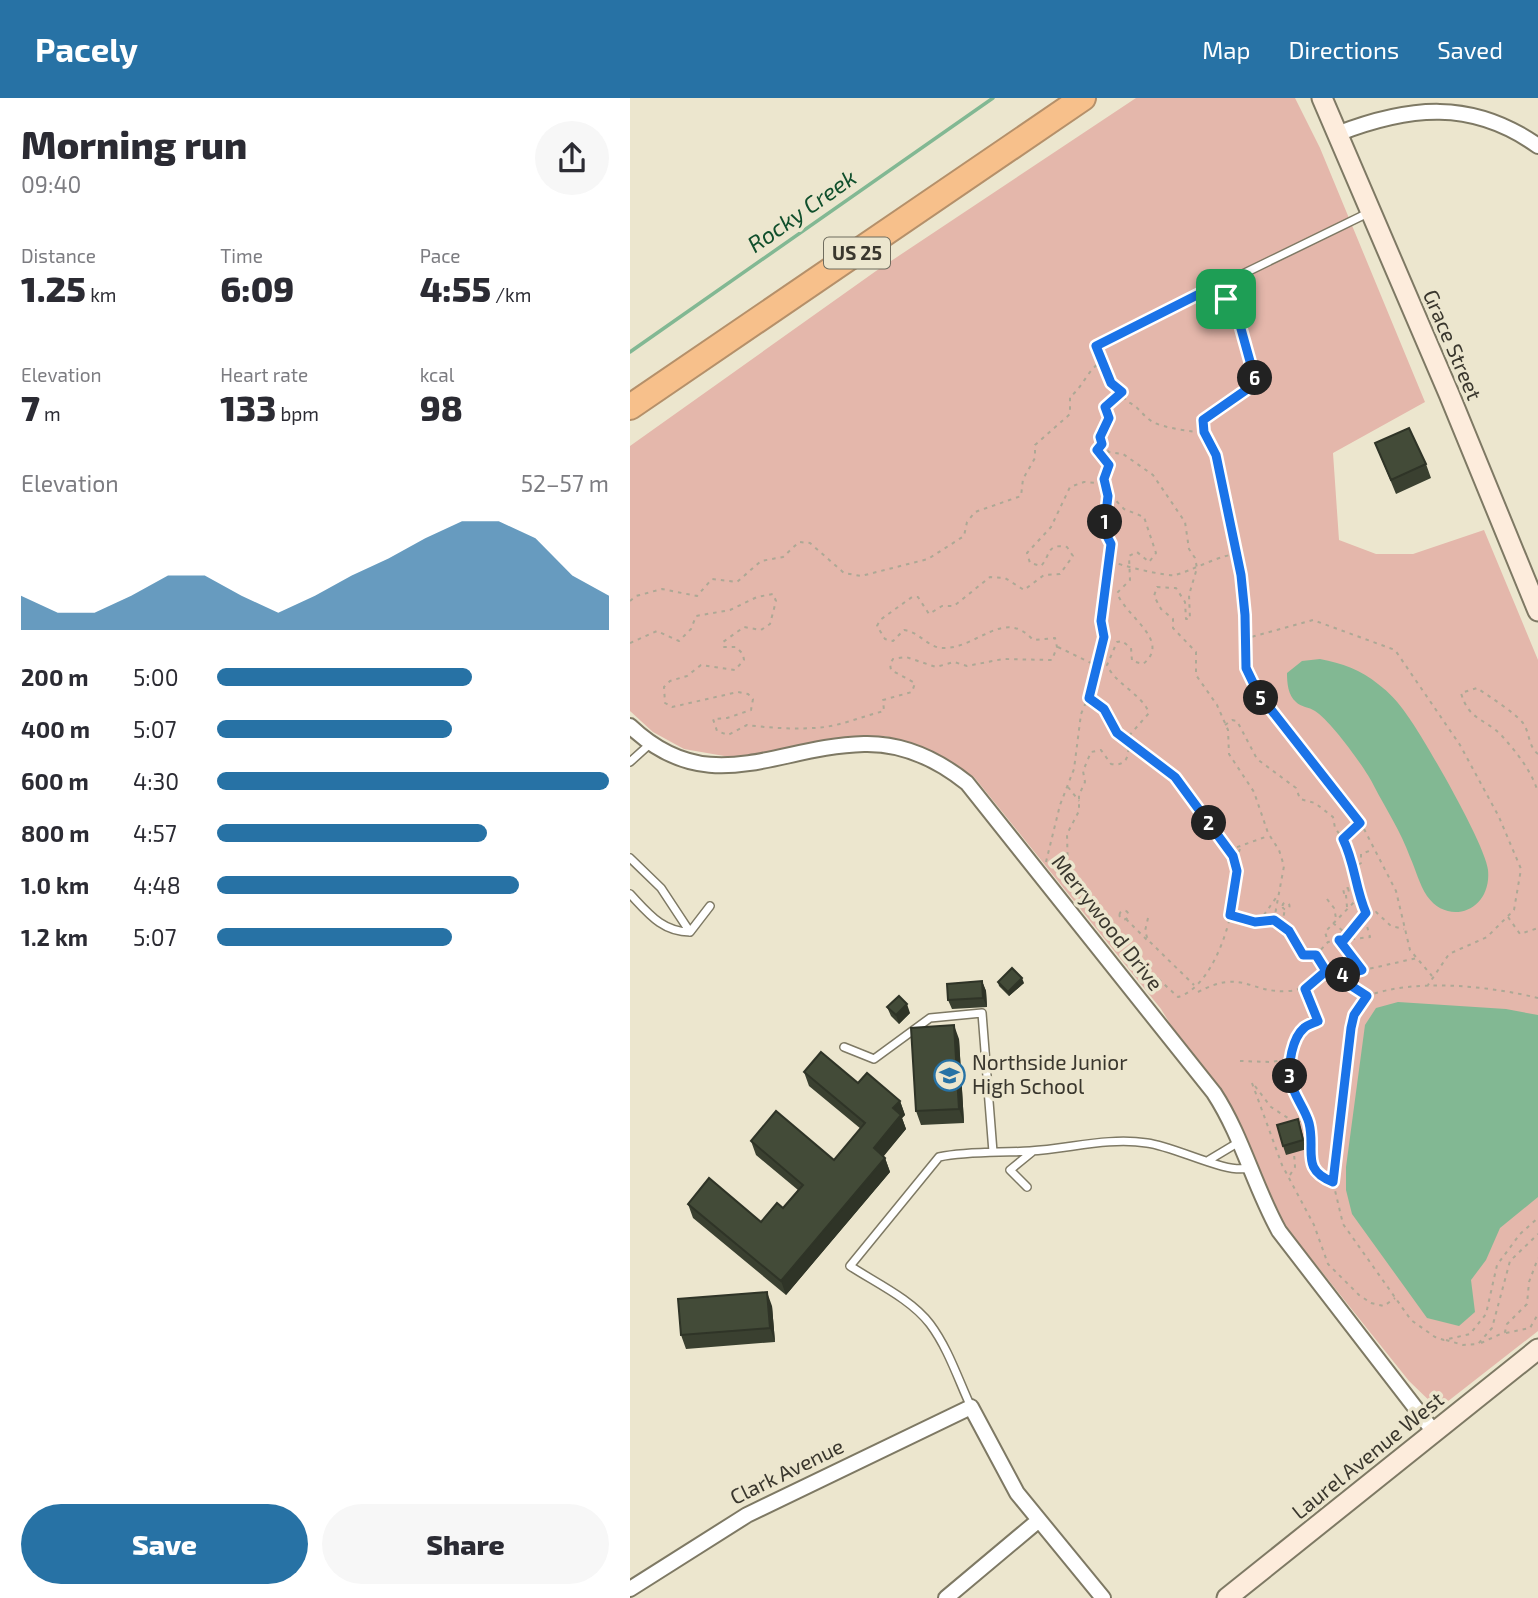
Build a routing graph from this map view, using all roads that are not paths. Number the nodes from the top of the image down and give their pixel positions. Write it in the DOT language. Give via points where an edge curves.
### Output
graph roads {
  1 [pos="1083,98"];
  2 [pos="1322,98"];
  3 [pos="1337,134"];
  4 [pos="1538,146"];
  5 [pos="1370,212"];
  6 [pos="1217,285"];
  7 [pos="1238,318"];
  8 [pos="1096,346"];
  9 [pos="630,407"];
  10 [pos="1538,611"];
  11 [pos="630,726"];
  12 [pos="651,743"];
  13 [pos="630,762"];
  14 [pos="630,858"];
  15 [pos="630,894"];
  16 [pos="710,906"];
  17 [pos="690,932"];
  18 [pos="844,1048"];
  19 [pos="1239,1142"];
  20 [pos="1033,1151"];
  21 [pos="993,1152"];
  22 [pos="1209,1160"];
  23 [pos="1248,1168"];
  24 [pos="1027,1187"];
  25 [pos="1538,1349"];
  26 [pos="971,1407"];
  27 [pos="1434,1432"];
  28 [pos="1039,1520"];
  29 [pos="630,1589"];
  30 [pos="946,1598"];
  31 [pos="1103,1598"];
  32 [pos="1227,1598"];
  1 -- 9 [label="highway, US 25"];
  2 -- 3 [label="main road, Grace Street"];
  3 -- 4 [label="street" via="1383,118 1447,111 1501,124"];
  3 -- 5 [label="main road, Grace Street"];
  5 -- 6 [label="lane"];
  5 -- 10 [label="main road, Grace Street"];
  6 -- 7 [label="lane"];
  6 -- 8 [label="lane"];
  11 -- 12 [label="street, Merrywood Drive"];
  12 -- 13 [label="lane"];
  12 -- 19 [label="street, Merrywood Drive" via="695,762 732,767 866,744 920,754 950,769 967,783 1039,871 1214,1093"];
  14 -- 17 [label="lane" via="661,888"];
  15 -- 17 [label="lane" via="662,926"];
  16 -- 17 [label="lane"];
  18 -- 21 [label="lane" via="874,1059 930,1017 982,1013"];
  19 -- 22 [label="lane"];
  19 -- 23 [label="street, Merrywood Drive"];
  20 -- 21 [label="lane"];
  20 -- 22 [label="lane" via="1113,1140 1147,1143"];
  20 -- 24 [label="lane" via="1010,1170"];
  21 -- 26 [label="lane" via="939,1157 850,1266 929,1323"];
  22 -- 23 [label="lane" via="1228,1169"];
  23 -- 27 [label="street, Merrywood Drive" via="1260,1198 1296,1256"];
  25 -- 27 [label="main road, Laurel Avenue West"];
  26 -- 28 [label="street" via="1002,1470"];
  26 -- 29 [label="street, Clark Avenue" via="747,1515"];
  27 -- 32 [label="main road, Laurel Avenue West"];
  28 -- 30 [label="street"];
  28 -- 31 [label="street"];
}
